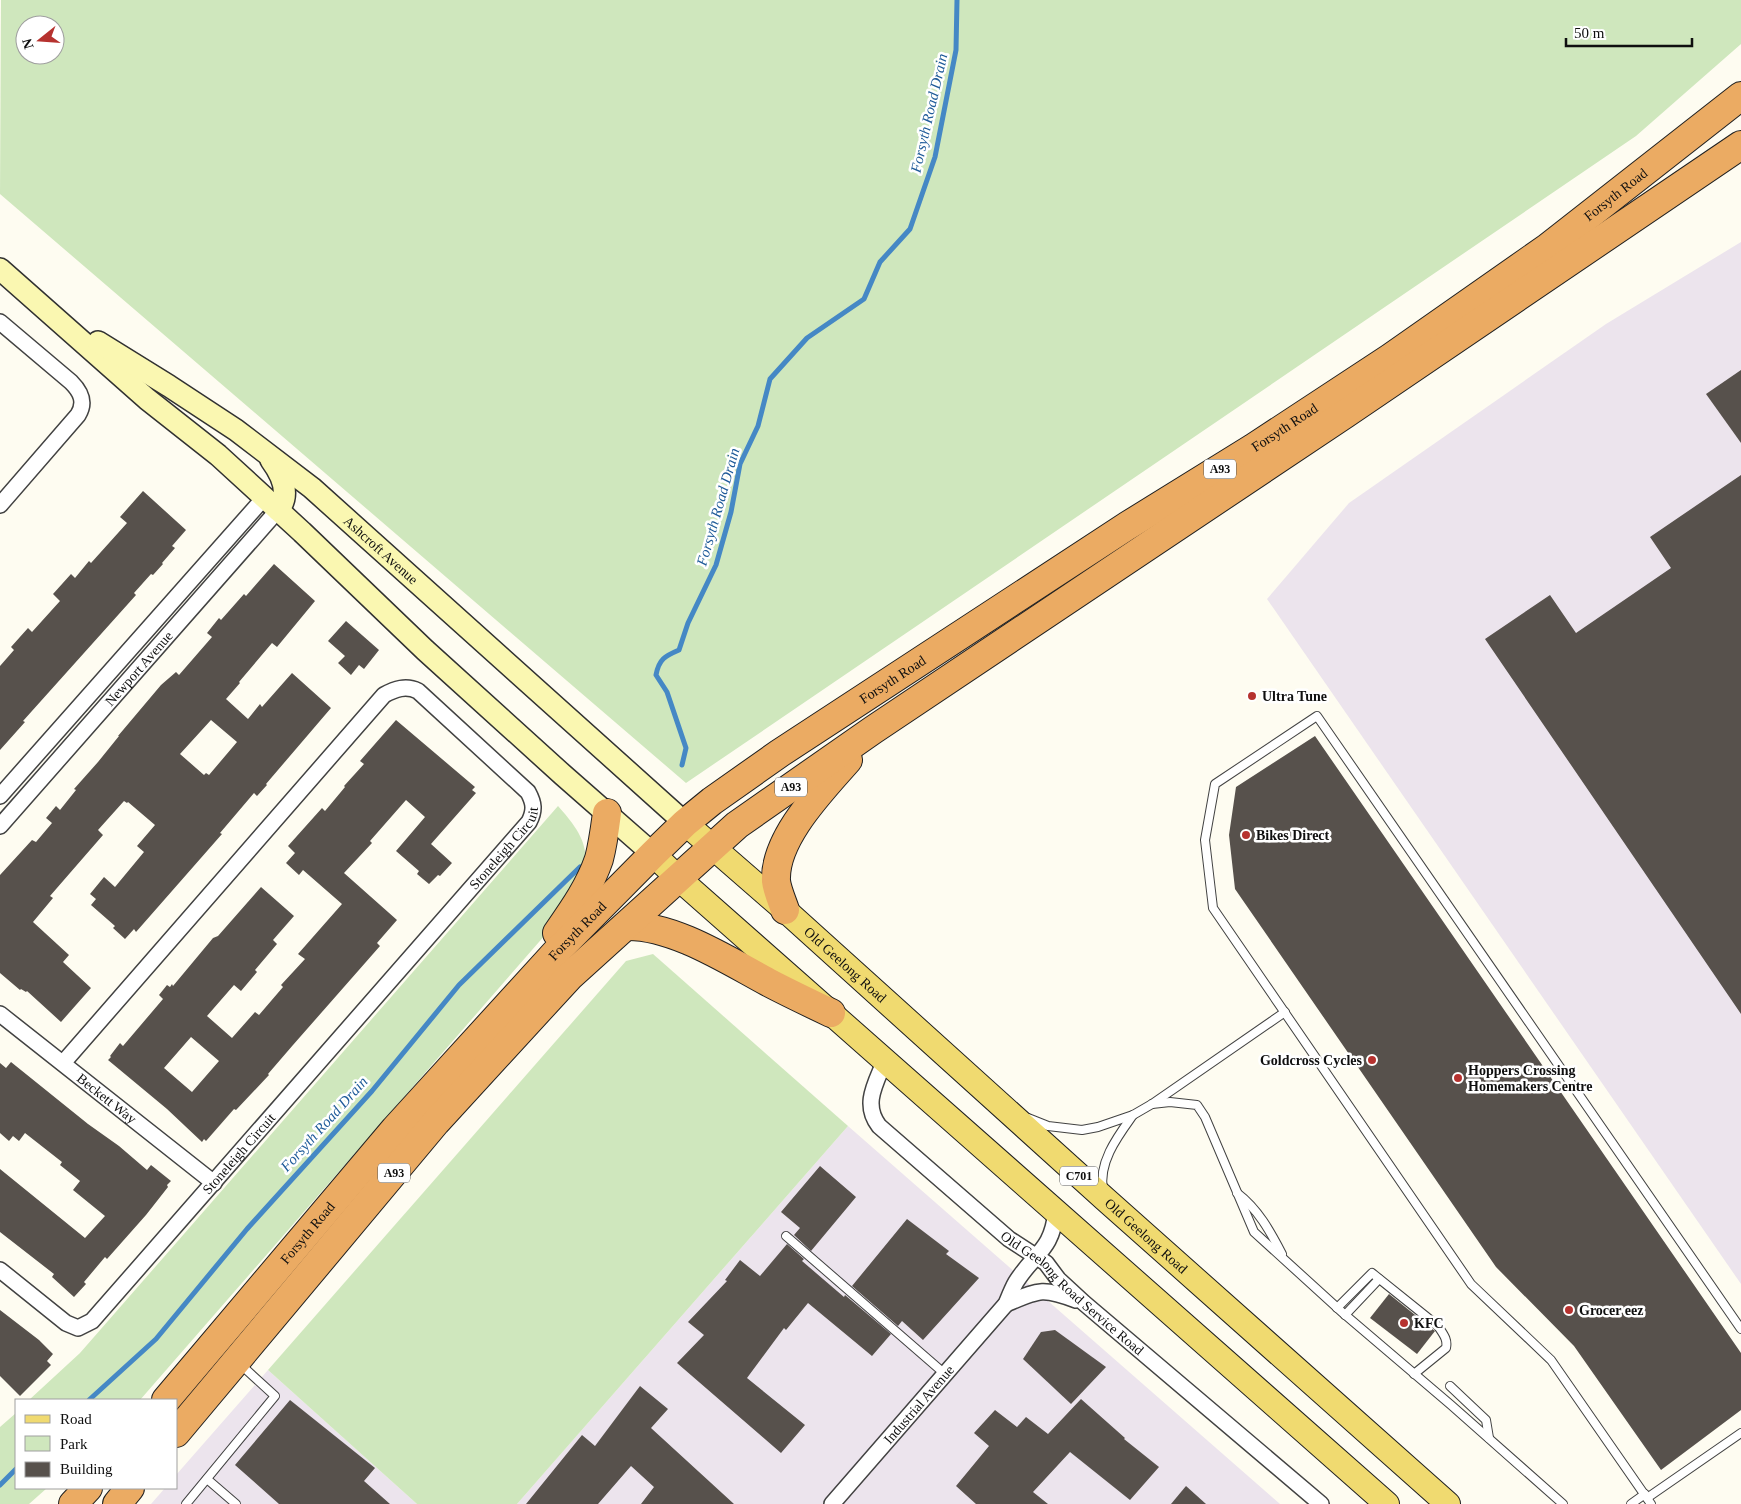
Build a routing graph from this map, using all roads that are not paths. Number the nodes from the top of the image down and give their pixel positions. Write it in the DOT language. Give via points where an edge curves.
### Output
graph roads {
  1 [pos="1741,96"];
  2 [pos="1741,145"];
  3 [pos="0,269"];
  4 [pos="51,313"];
  5 [pos="0,322"];
  6 [pos="264,451"];
  7 [pos="271,504"];
  8 [pos="0,505"];
  9 [pos="873,730"];
  10 [pos="0,796"];
  11 [pos="607,813"];
  12 [pos="2,820"];
  13 [pos="686,823"];
  14 [pos="712,847"];
  15 [pos="653,854"];
  16 [pos="678,878"];
  17 [pos="785,910"];
  18 [pos="626,926"];
  19 [pos="505,1008"];
  20 [pos="1285,1012"];
  21 [pos="831,1013"];
  22 [pos="0,1014"];
  23 [pos="884,1060"];
  24 [pos="63,1063"];
  25 [pos="1152,1104"];
  26 [pos="1004,1108"];
  27 [pos="1133,1115"];
  28 [pos="214,1183"];
  29 [pos="1236,1192"];
  30 [pos="1105,1199"];
  31 [pos="1056,1211"];
  32 [pos="786,1236"];
  33 [pos="1038,1257"];
  34 [pos="1285,1260"];
  35 [pos="0,1270"];
  36 [pos="1379,1279"];
  37 [pos="1084,1302"];
  38 [pos="1006,1304"];
  39 [pos="1337,1308"];
  40 [pos="1345,1315"];
  41 [pos="1741,1329"];
  42 [pos="236,1361"];
  43 [pos="945,1374"];
  44 [pos="1414,1374"];
  45 [pos="1450,1386"];
  46 [pos="167,1399"];
  47 [pos="178,1431"];
  48 [pos="1741,1432"];
  49 [pos="1488,1438"];
  50 [pos="207,1479"];
  51 [pos="87,1489"];
  52 [pos="129,1489"];
  53 [pos="1648,1499"];
  54 [pos="74,1504"];
  55 [pos="117,1504"];
  56 [pos="186,1504"];
  57 [pos="236,1504"];
  58 [pos="832,1504"];
  59 [pos="1321,1504"];
  60 [pos="1387,1504"];
  61 [pos="1448,1504"];
  62 [pos="1563,1504"];
  63 [pos="1631,1504"];
  1 -- 13 [label="highway, Forsyth Road / A93" via="1547,248 1390,358 780,753"];
  2 -- 9 [label="highway, Forsyth Road / A93"];
  3 -- 4 [label="main road, Ashcroft Avenue"];
  4 -- 6 [label="main road, Ashcroft Avenue" via="169,386"];
  4 -- 7 [label="main road, Ashcroft Avenue"];
  5 -- 8 [label="street" via="71,382 82,400 78,415"];
  6 -- 7 [label="main road" via="283,481 284,501"];
  6 -- 13 [label="main road, Ashcroft Avenue" via="312,488"];
  7 -- 10 [label="street, Newport Avenue"];
  7 -- 11 [label="main road, Ashcroft Avenue" via="426,650"];
  7 -- 12 [label="street, Newport Avenue"];
  9 -- 14 [label="highway, Forsyth Road / A93" via="737,825"];
  9 -- 17 [label="highway" via="802,814 790,835 777,867 776,882"];
  11 -- 15 [label="main road, Ashcroft Avenue"];
  11 -- 19 [label="highway" via="599,857 582,896"];
  13 -- 14 [label="main road, C701"];
  13 -- 15 [label="highway, Forsyth Road / A93"];
  14 -- 16 [label="highway, Forsyth Road / A93"];
  14 -- 17 [label="main road, Old Geelong Road / C701"];
  15 -- 16 [label="main road"];
  15 -- 19 [label="highway, Forsyth Road / A93"];
  16 -- 18 [label="highway, Forsyth Road / A93"];
  16 -- 21 [label="main road"];
  17 -- 26 [label="main road, Old Geelong Road / C701"];
  18 -- 21 [label="highway" via="656,928 682,938"];
  18 -- 42 [label="highway, Forsyth Road / A93" via="570,976 436,1122"];
  19 -- 46 [label="highway, Forsyth Road / A93" via="395,1129"];
  20 -- 25 [label="lane"];
  20 -- 41 [label="lane" via="1213,908 1205,840 1215,784 1317,716"];
  20 -- 53 [label="lane" via="1471,1284 1551,1360"];
  21 -- 23 [label="main road"];
  22 -- 24 [label="street, Beckett Way"];
  23 -- 31 [label="main road"];
  23 -- 33 [label="street, Old Geelong Road Service Road" via="870,1102 875,1120 1009,1239"];
  24 -- 28 [label="street, Beckett Way"];
  24 -- 28 [label="street, Stoneleigh Circuit" via="384,695 402,688 418,691 528,792 534,806 533,814"];
  25 -- 27 [label="lane"];
  25 -- 29 [label="lane" via="1197,1105"];
  26 -- 27 [label="lane" via="1048,1126 1075,1130 1098,1127"];
  26 -- 30 [label="main road, Old Geelong Road / C701"];
  27 -- 30 [label="lane" via="1114,1141 1104,1168 1102,1184"];
  28 -- 35 [label="street, Stoneleigh Circuit" via="92,1321 78,1328 66,1323"];
  29 -- 34 [label="lane" via="1250,1203"];
  29 -- 34 [label="lane" via="1254,1232"];
  30 -- 61 [label="main road, Old Geelong Road / C701"];
  31 -- 33 [label="street, Industrial Avenue" via="1048,1244"];
  31 -- 60 [label="main road"];
  32 -- 43 [label="lane"];
  33 -- 37 [label="street, Old Geelong Road Service Road"];
  33 -- 38 [label="street, Industrial Avenue" via="1016,1282"];
  34 -- 39 [label="lane"];
  36 -- 39 [label="lane" via="1372,1273"];
  36 -- 40 [label="lane"];
  36 -- 44 [label="lane" via="1438,1326 1445,1336 1446,1348"];
  37 -- 38 [label="street, Industrial Avenue" via="1054,1292 1034,1292"];
  37 -- 59 [label="street, Old Geelong Road Service Road"];
  38 -- 43 [label="street, Industrial Avenue"];
  39 -- 40 [label="lane"];
  40 -- 44 [label="lane"];
  42 -- 47 [label="highway, Forsyth Road / A93"];
  42 -- 50 [label="lane" via="275,1396"];
  43 -- 58 [label="street, Industrial Avenue"];
  44 -- 49 [label="lane"];
  45 -- 49 [label="lane" via="1486,1420"];
  48 -- 53 [label="lane"];
  49 -- 62 [label="lane"];
  50 -- 56 [label="lane"];
  50 -- 57 [label="lane"];
  51 -- 54 [label="highway"];
  52 -- 55 [label="highway"];
  53 -- 63 [label="lane"];
}
